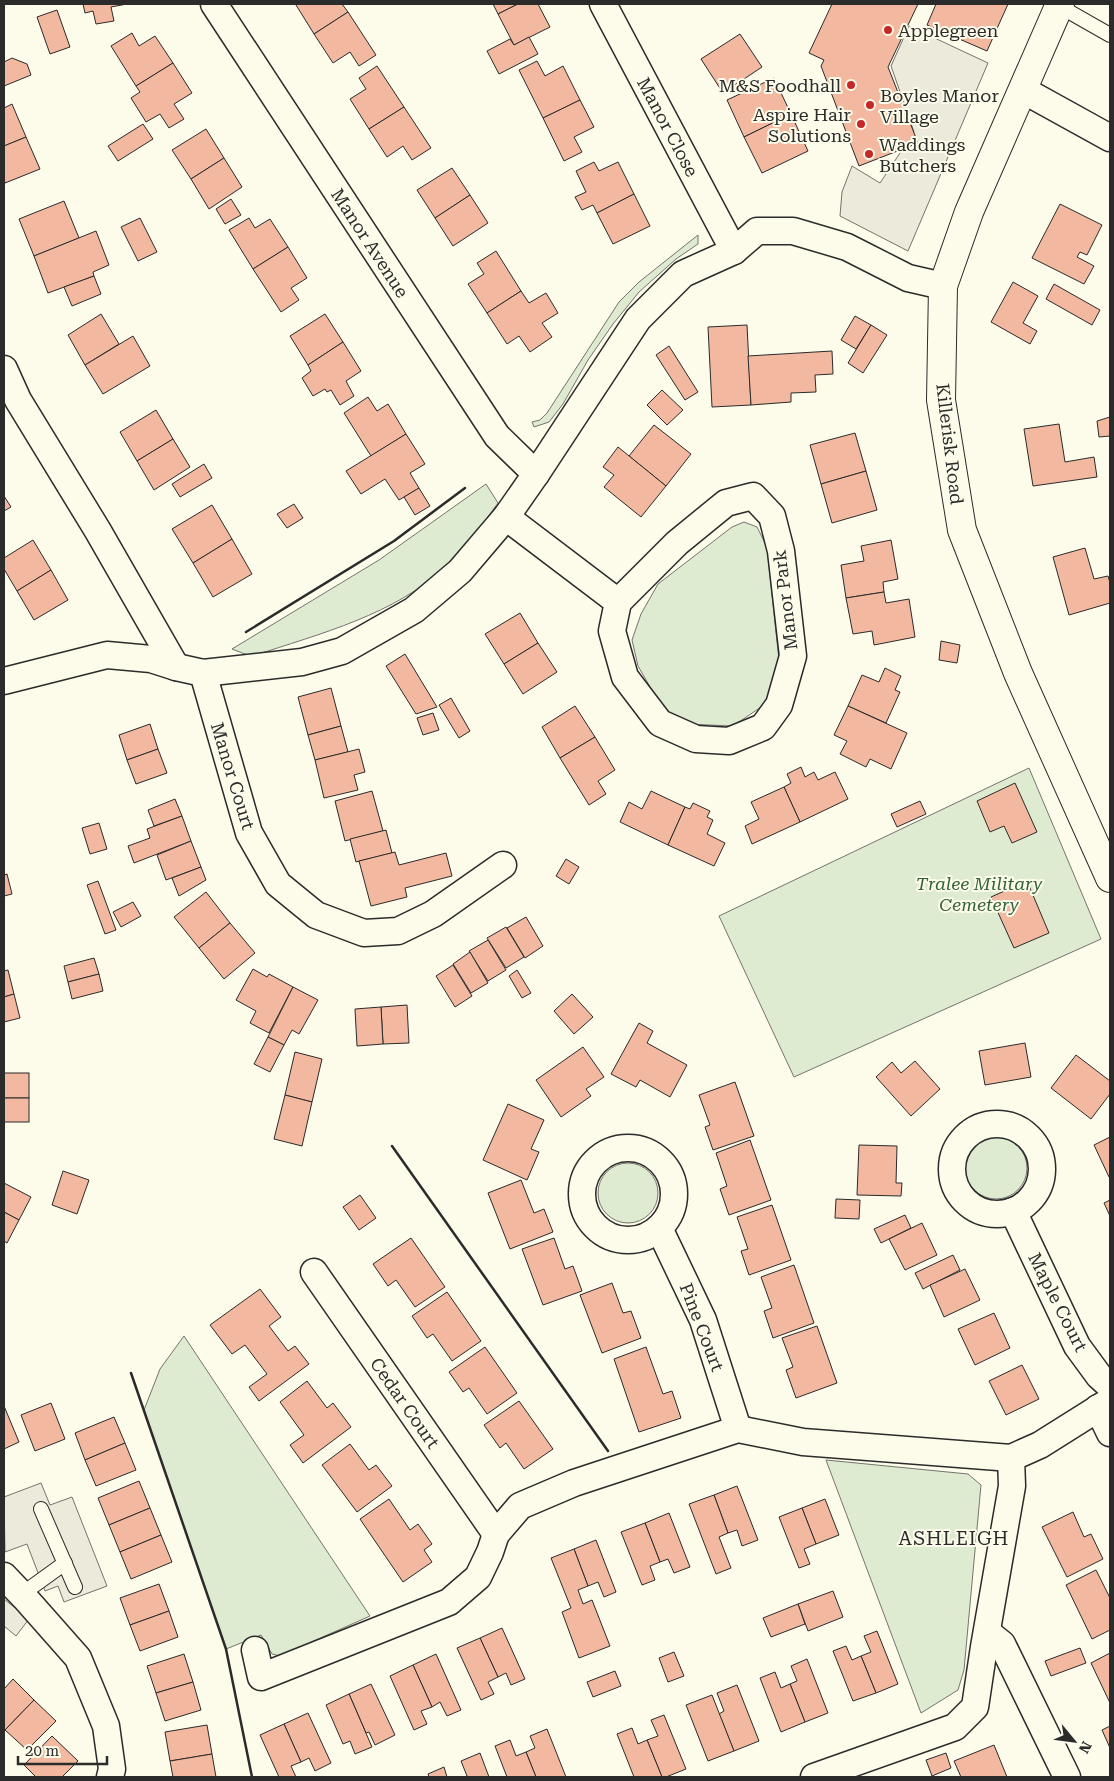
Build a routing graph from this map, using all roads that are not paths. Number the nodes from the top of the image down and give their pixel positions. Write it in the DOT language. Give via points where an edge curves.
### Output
graph roads {
  1 [pos="214,4"];
  2 [pos="603,4"];
  3 [pos="1060,5"];
  4 [pos="1110,35"];
  5 [pos="1023,90"];
  6 [pos="1110,138"];
  7 [pos="734,251"];
  8 [pos="943,286"];
  9 [pos="4,369"];
  10 [pos="536,474"];
  11 [pos="506,517"];
  12 [pos="618,602"];
  13 [pos="176,667"];
  14 [pos="203,673"];
  15 [pos="4,681"];
  16 [pos="503,865"];
  17 [pos="1109,871"];
  18 [pos="1013,1211"];
  19 [pos="659,1228"];
  20 [pos="314,1272"];
  21 [pos="1106,1399"];
  22 [pos="738,1429"];
  23 [pos="1110,1433"];
  24 [pos="1011,1458"];
  25 [pos="41,1509"];
  26 [pos="496,1534"];
  27 [pos="65,1564"];
  28 [pos="4,1576"];
  29 [pos="75,1587"];
  30 [pos="22,1594"];
  31 [pos="987,1632"];
  32 [pos="255,1650"];
  33 [pos="110,1777"];
  34 [pos="814,1777"];
  35 [pos="1067,1777"];
  1 -- 10 [label="street, Manor Avenue" via="497,436"];
  2 -- 7 [label="street, Manor Close"];
  3 -- 4 [label="lane"];
  3 -- 5 [label="main road, Killerisk Road"];
  5 -- 6 [label="street"];
  5 -- 8 [label="main road, Killerisk Road" via="968,212"];
  7 -- 8 [label="street" via="757,232 793,231 847,247 908,278"];
  7 -- 10 [label="street" via="683,274 638,319"];
  8 -- 17 [label="main road, Killerisk Road" via="941,400 962,530 1018,673"];
  9 -- 13 [label="street" via="18,400"];
  10 -- 11 [label="street"];
  11 -- 12 [label="street"];
  11 -- 14 [label="street" via="460,571 414,610 342,651 302,662"];
  12 -- 12 [label="street, Manor Park" via="612,631 625,677 660,723 696,739 729,741 763,727 779,705 793,656 781,551 772,516 753,496 726,502 677,543"];
  13 -- 14 [label="street"];
  13 -- 15 [label="street" via="152,659 107,655"];
  14 -- 16 [label="street, Manor Court" via="249,833 278,884 316,915 364,933 398,930 433,914"];
  18 -- 21 [label="street, Maple Court" via="1077,1346 1099,1376"];
  19 -- 22 [label="street, Pine Court" via="703,1320"];
  20 -- 26 [label="street, Cedar Court"];
  21 -- 23 [label="street, Maple Court"];
  21 -- 24 [label="street" via="1040,1445"];
  22 -- 24 [label="street" via="804,1442"];
  22 -- 26 [label="street" via="565,1487 520,1506"];
  24 -- 31 [label="street" via="1012,1486"];
  25 -- 27 [label="lane"];
  26 -- 32 [label="street" via="478,1577 449,1602 261,1677"];
  27 -- 29 [label="lane"];
  27 -- 30 [label="lane"];
  28 -- 30 [label="street"];
  30 -- 33 [label="street" via="78,1658 106,1726 112,1769"];
  31 -- 34 [label="street" via="975,1707 956,1727"];
  31 -- 35 [label="street" via="1002,1644"];
}
